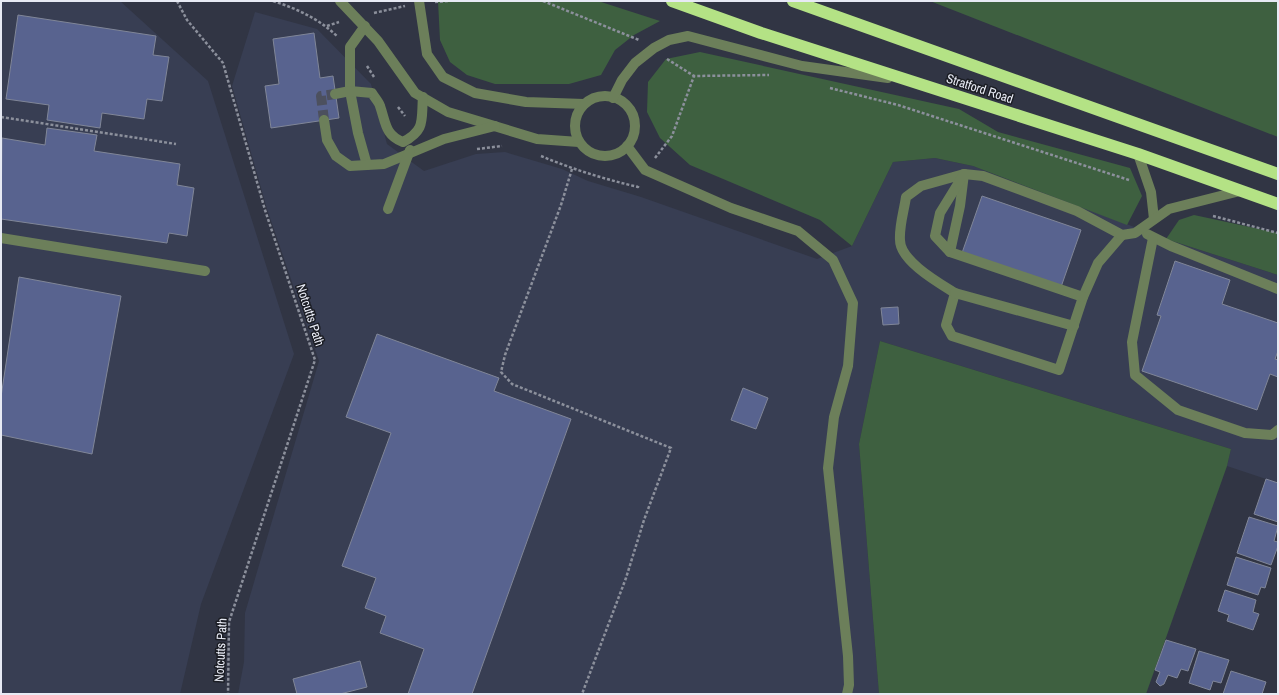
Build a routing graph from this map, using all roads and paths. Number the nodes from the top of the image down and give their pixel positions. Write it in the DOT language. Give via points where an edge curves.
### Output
graph roads {
  1 [pos="177,1"];
  2 [pos="273,1"];
  3 [pos="340,1"];
  4 [pos="449,1"];
  5 [pos="543,1"];
  6 [pos="672,1"];
  7 [pos="793,1"];
  8 [pos="419,2"];
  9 [pos="356,16"];
  10 [pos="327,26"];
  11 [pos="365,26"];
  12 [pos="350,47"];
  13 [pos="654,48"];
  14 [pos="771,75"];
  15 [pos="694,76"];
  16 [pos="376,79"];
  17 [pos="910,81"];
  18 [pos="824,86"];
  19 [pos="350,91"];
  20 [pos="336,94"];
  21 [pos="423,98"];
  22 [pos="613,98"];
  23 [pos="395,104"];
  24 [pos="584,104"];
  25 [pos="1,117"];
  26 [pos="324,120"];
  27 [pos="495,126"];
  28 [pos="417,133"];
  29 [pos="579,142"];
  30 [pos="176,144"];
  31 [pos="505,146"];
  32 [pos="627,146"];
  33 [pos="475,149"];
  34 [pos="409,154"];
  35 [pos="1138,154"];
  36 [pos="539,156"];
  37 [pos="366,165"];
  38 [pos="572,169"];
  39 [pos="645,170"];
  40 [pos="964,174"];
  41 [pos="1278,174"];
  42 [pos="1132,181"];
  43 [pos="1240,191"];
  44 [pos="1278,204"];
  45 [pos="388,209"];
  46 [pos="1206,214"];
  47 [pos="1154,219"];
  48 [pos="1141,230"];
  49 [pos="1278,233"];
  50 [pos="1122,235"];
  51 [pos="1,238"];
  52 [pos="1153,238"];
  53 [pos="950,252"];
  54 [pos="205,271"];
  55 [pos="1278,289"];
  56 [pos="955,293"];
  57 [pos="1083,297"];
  58 [pos="1074,326"];
  59 [pos="1278,430"];
  60 [pos="228,694"];
  61 [pos="582,694"];
  62 [pos="847,694"];
  1 -- 60 [label="path, Notcutts Path" via="187,20 223,63 265,210 315,360 229,622"];
  2 -- 10 [label="path" via="296,8"];
  3 -- 9 [label="lane"];
  4 -- 8 [label="path"];
  5 -- 13 [label="path" via="634,37"];
  6 -- 17 [label="highway, Stratford Road"];
  7 -- 41 [label="highway, Stratford Road"];
  8 -- 9 [label="path"];
  8 -- 24 [label="lane" via="427,54 443,77 476,93 526,102"];
  9 -- 10 [label="path"];
  9 -- 11 [label="lane"];
  10 -- 12 [label="path"];
  11 -- 12 [label="lane"];
  11 -- 21 [label="lane" via="415,93"];
  12 -- 16 [label="path"];
  12 -- 19 [label="lane"];
  13 -- 15 [label="path" via="669,61"];
  13 -- 17 [label="lane" via="669,40 688,36 802,66"];
  13 -- 22 [label="lane" via="635,63"];
  14 -- 15 [label="path"];
  15 -- 39 [label="path" via="672,136"];
  17 -- 35 [label="highway, Stratford Road"];
  18 -- 42 [label="path" via="898,105"];
  19 -- 20 [label="lane"];
  19 -- 28 [label="lane" via="372,93 380,105 384,123 393,138 403,142"];
  19 -- 37 [label="lane"];
  21 -- 27 [label="lane" via="448,112"];
  21 -- 28 [label="lane"];
  22 -- 24 [label="lane" via="596,98"];
  22 -- 32 [label="lane" via="623,102 634,120 634,136"];
  23 -- 28 [label="path" via="415,127"];
  24 -- 29 [label="lane" via="575,121 575,132"];
  25 -- 30 [label="path"];
  26 -- 37 [label="lane" via="327,140 336,156 350,166"];
  27 -- 29 [label="lane" via="537,139"];
  27 -- 34 [label="lane" via="444,139"];
  28 -- 34 [label="lane"];
  29 -- 32 [label="lane" via="590,153 601,156 619,153"];
  31 -- 33 [label="path"];
  32 -- 39 [label="lane"];
  34 -- 37 [label="lane" via="384,164"];
  34 -- 45 [label="lane"];
  35 -- 43 [label="highway, Stratford Road"];
  35 -- 47 [label="lane" via="1151,192"];
  36 -- 38 [label="path"];
  38 -- 39 [label="path" via="638,187"];
  38 -- 61 [label="path" via="501,372 512,384 671,448"];
  39 -- 62 [label="lane" via="731,208 798,231 834,260 853,303 848,366 834,417 828,468 848,656"];
  40 -- 50 [label="lane" via="983,176 1077,211"];
  40 -- 53 [label="lane" via="959,214"];
  40 -- 53 [label="lane" via="940,213 935,236"];
  40 -- 56 [label="lane" via="922,186 906,197 900,242 905,255 928,275"];
  43 -- 44 [label="highway, Stratford Road"];
  43 -- 47 [label="lane" via="1169,209"];
  46 -- 49 [label="path"];
  47 -- 48 [label="lane"];
  48 -- 50 [label="lane"];
  48 -- 52 [label="lane"];
  50 -- 57 [label="lane" via="1098,263"];
  51 -- 54 [label="lane"];
  52 -- 55 [label="lane"];
  52 -- 59 [label="lane" via="1132,342 1135,375 1178,410 1244,433 1272,435"];
  53 -- 57 [label="lane"];
  56 -- 58 [label="lane"];
  56 -- 58 [label="lane" via="946,325 952,336 1059,370"];
  57 -- 58 [label="lane"];
}
